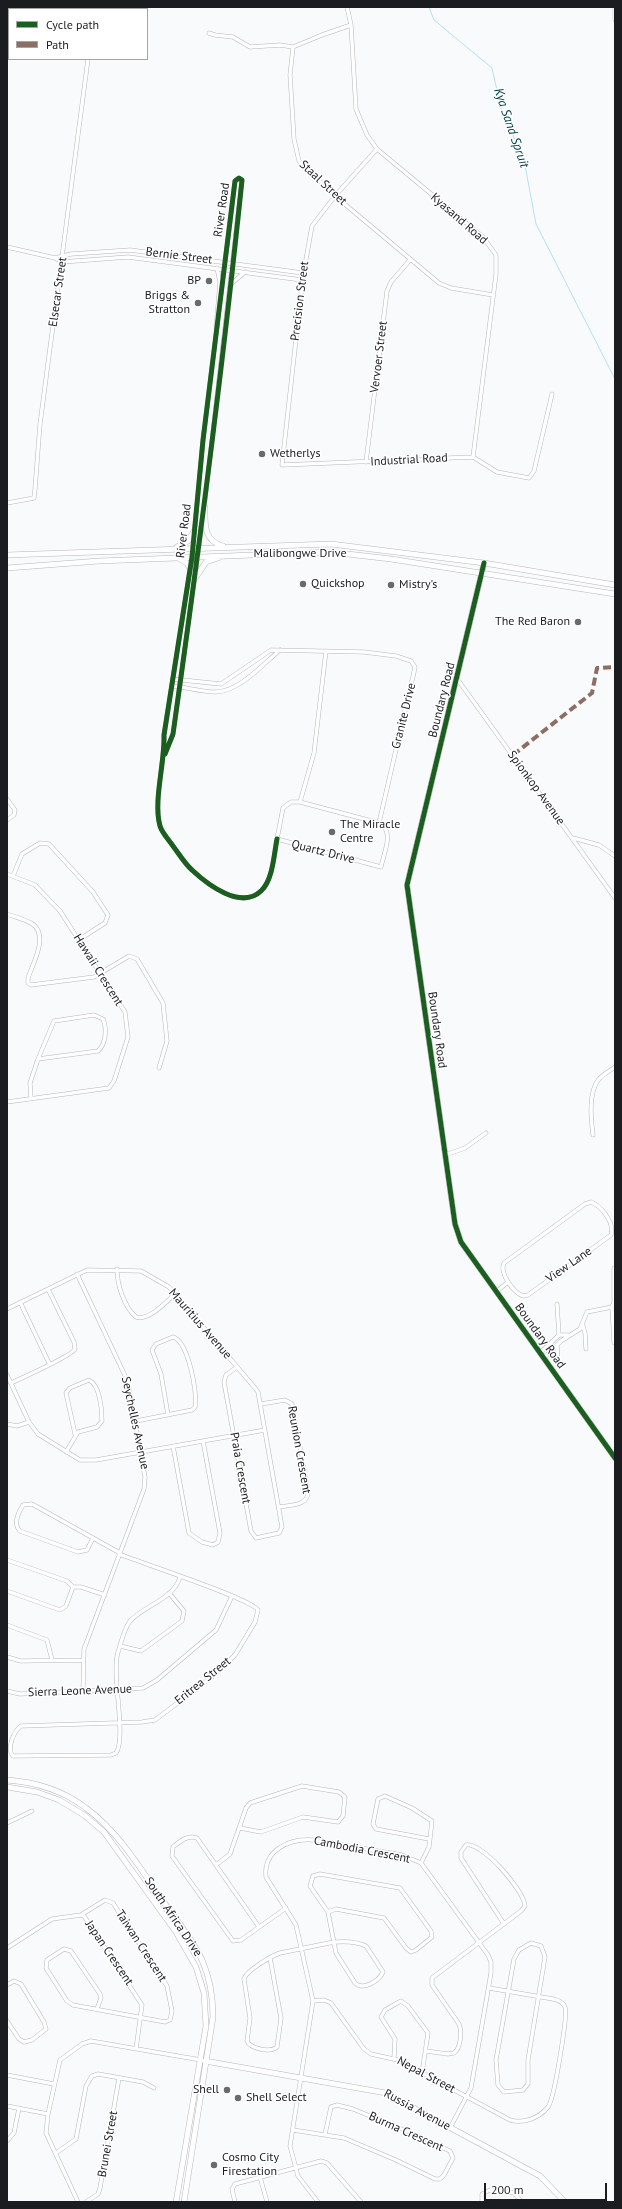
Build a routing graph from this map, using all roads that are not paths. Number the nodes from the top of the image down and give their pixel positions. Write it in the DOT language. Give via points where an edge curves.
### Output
graph roads {
  1 [pos="347,7"];
  2 [pos="614,7"];
  3 [pos="615,20"];
  4 [pos="351,25"];
  5 [pos="209,33"];
  6 [pos="294,47"];
  7 [pos="88,60"];
  8 [pos="377,149"];
  9 [pos="336,196"];
  10 [pos="7,247"];
  11 [pos="63,255"];
  12 [pos="55,258"];
  13 [pos="410,260"];
  14 [pos="226,261"];
  15 [pos="62,262"];
  16 [pos="234,262"];
  17 [pos="217,268"];
  18 [pos="225,269"];
  19 [pos="233,270"];
  20 [pos="245,272"];
  21 [pos="303,273"];
  22 [pos="302,280"];
  23 [pos="231,284"];
  24 [pos="493,295"];
  25 [pos="216,334"];
  26 [pos="552,394"];
  27 [pos="473,457"];
  28 [pos="366,462"];
  29 [pos="292,464"];
  30 [pos="7,503"];
  31 [pos="204,507"];
  32 [pos="196,528"];
  33 [pos="227,547"];
  34 [pos="196,548"];
  35 [pos="173,549"];
  36 [pos="7,555"];
  37 [pos="228,555"];
  38 [pos="195,557"];
  39 [pos="178,558"];
  40 [pos="484,563"];
  41 [pos="189,567"];
  42 [pos="7,568"];
  43 [pos="482,573"];
  44 [pos="196,577"];
  45 [pos="615,585"];
  46 [pos="615,594"];
  47 [pos="280,650"];
  48 [pos="326,651"];
  49 [pos="172,679"];
  50 [pos="180,679"];
  51 [pos="458,680"];
  52 [pos="172,686"];
  53 [pos="180,687"];
  54 [pos="165,754"];
  55 [pos="7,799"];
  56 [pos="300,802"];
  57 [pos="7,820"];
  58 [pos="379,823"];
  59 [pos="572,838"];
  60 [pos="277,839"];
  61 [pos="615,856"];
  62 [pos="7,874"];
  63 [pos="13,876"];
  64 [pos="615,898"];
  65 [pos="7,914"];
  66 [pos="80,939"];
  67 [pos="100,974"];
  68 [pos="38,1059"];
  69 [pos="615,1067"];
  70 [pos="159,1068"];
  71 [pos="31,1098"];
  72 [pos="7,1102"];
  73 [pos="486,1133"];
  74 [pos="593,1135"];
  75 [pos="445,1155"];
  76 [pos="614,1268"];
  77 [pos="117,1270"];
  78 [pos="77,1274"];
  79 [pos="508,1282"];
  80 [pos="48,1289"];
  81 [pos="496,1292"];
  82 [pos="175,1294"];
  83 [pos="614,1301"];
  84 [pos="20,1302"];
  85 [pos="557,1304"];
  86 [pos="612,1307"];
  87 [pos="7,1309"];
  88 [pos="583,1326"];
  89 [pos="560,1335"];
  90 [pos="568,1335"];
  91 [pos="555,1341"];
  92 [pos="614,1343"];
  93 [pos="558,1346"];
  94 [pos="586,1349"];
  95 [pos="540,1353"];
  96 [pos="544,1358"];
  97 [pos="558,1362"];
  98 [pos="49,1363"];
  99 [pos="237,1367"];
  100 [pos="7,1375"];
  101 [pos="11,1383"];
  102 [pos="260,1404"];
  103 [pos="168,1415"];
  104 [pos="136,1421"];
  105 [pos="29,1422"];
  106 [pos="7,1424"];
  107 [pos="265,1430"];
  108 [pos="75,1434"];
  109 [pos="234,1436"];
  110 [pos="203,1441"];
  111 [pos="173,1446"];
  112 [pos="66,1452"];
  113 [pos="141,1452"];
  114 [pos="615,1458"];
  115 [pos="279,1508"];
  116 [pos="282,1524"];
  117 [pos="93,1538"];
  118 [pos="120,1553"];
  119 [pos="7,1560"];
  120 [pos="180,1577"];
  121 [pos="74,1587"];
  122 [pos="7,1591"];
  123 [pos="169,1593"];
  124 [pos="105,1595"];
  125 [pos="232,1596"];
  126 [pos="7,1625"];
  127 [pos="120,1646"];
  128 [pos="7,1657"];
  129 [pos="52,1660"];
  130 [pos="83,1660"];
  131 [pos="118,1690"];
  132 [pos="7,1691"];
  133 [pos="83,1691"];
  134 [pos="118,1722"];
  135 [pos="7,1780"];
  136 [pos="7,1787"];
  137 [pos="32,1811"];
  138 [pos="7,1823"];
  139 [pos="240,1828"];
  140 [pos="429,1839"];
  141 [pos="421,1863"];
  142 [pos="216,1865"];
  143 [pos="286,1908"];
  144 [pos="328,1912"];
  145 [pos="81,1915"];
  146 [pos="504,1924"];
  147 [pos="259,1927"];
  148 [pos="333,1942"];
  149 [pos="479,1943"];
  150 [pos="7,1948"];
  151 [pos="302,1949"];
  152 [pos="270,1958"];
  153 [pos="7,1985"];
  154 [pos="489,1988"];
  155 [pos="509,1991"];
  156 [pos="539,1996"];
  157 [pos="313,2001"];
  158 [pos="97,2009"];
  159 [pos="141,2018"];
  160 [pos="7,2021"];
  161 [pos="136,2049"];
  162 [pos="426,2051"];
  163 [pos="394,2058"];
  164 [pos="200,2060"];
  165 [pos="208,2061"];
  166 [pos="422,2073"];
  167 [pos="7,2075"];
  168 [pos="302,2077"];
  169 [pos="119,2078"];
  170 [pos="54,2084"];
  171 [pos="154,2088"];
  172 [pos="468,2098"];
  173 [pos="7,2106"];
  174 [pos="19,2108"];
  175 [pos="48,2114"];
  176 [pos="450,2128"];
  177 [pos="293,2130"];
  178 [pos="325,2134"];
  179 [pos="7,2141"];
  180 [pos="56,2153"];
  181 [pos="295,2167"];
  182 [pos="260,2177"];
  183 [pos="78,2202"];
  184 [pos="86,2202"];
  185 [pos="176,2202"];
  186 [pos="184,2202"];
  187 [pos="235,2202"];
  188 [pos="267,2202"];
  189 [pos="318,2202"];
  190 [pos="360,2202"];
  191 [pos="482,2202"];
  192 [pos="522,2202"];
  193 [pos="565,2202"];
  1 -- 4 [label="street, Kyasand Road"];
  2 -- 3 [label="street"];
  4 -- 6 [label="street"];
  4 -- 8 [label="street, Kyasand Road" via="356,109 367,135"];
  5 -- 6 [label="street" via="233,37 250,47"];
  6 -- 9 [label="street, Staal Street" via="290,75 297,158 302,166"];
  7 -- 11 [label="street, Elsecar Street"];
  8 -- 9 [label="street, Precision Street"];
  8 -- 24 [label="street, Kyasand Road" via="489,244 497,262"];
  9 -- 13 [label="street, Staal Street"];
  9 -- 21 [label="street, Precision Street" via="312,226"];
  10 -- 12 [label="street"];
  11 -- 12 [label="street, Bernie Street"];
  11 -- 14 [label="street, Bernie Street" via="130,250"];
  11 -- 15 [label="street, Elsecar Street"];
  12 -- 15 [label="street"];
  13 -- 24 [label="street, Staal Street" via="445,286"];
  13 -- 28 [label="street, Vervoer Street" via="391,282 387,291"];
  14 -- 16 [label="street, Bernie Street"];
  14 -- 16 [label="street, River Road" via="235,181 239,178 242,180"];
  14 -- 18 [label="street, River Road"];
  15 -- 17 [label="street, Bernie Street" via="126,257"];
  15 -- 30 [label="street, Elsecar Street" via="40,424 34,498"];
  16 -- 19 [label="street, River Road"];
  16 -- 21 [label="street, Bernie Street"];
  17 -- 18 [label="street, Bernie Street"];
  17 -- 25 [label="street" via="220,278"];
  18 -- 19 [label="street, Bernie Street"];
  18 -- 25 [label="street, River Road"];
  19 -- 20 [label="street, Bernie Street"];
  19 -- 23 [label="street, River Road"];
  20 -- 22 [label="street, Bernie Street"];
  20 -- 23 [label="street"];
  21 -- 22 [label="street, Precision Street"];
  22 -- 29 [label="street, Precision Street" via="281,459 282,465"];
  23 -- 31 [label="street, River Road"];
  24 -- 27 [label="street, Kyasand Road"];
  25 -- 32 [label="street, River Road" via="203,440"];
  26 -- 27 [label="street" via="534,470 529,478 497,472"];
  27 -- 28 [label="street, Industrial Road"];
  28 -- 29 [label="street, Industrial Road"];
  31 -- 33 [label="street" via="206,534 212,541"];
  31 -- 34 [label="street, River Road"];
  32 -- 34 [label="street, River Road"];
  32 -- 35 [label="street" via="187,542"];
  33 -- 34 [label="street, Malibongwe Drive"];
  33 -- 40 [label="street, Malibongwe Drive" via="331,544"];
  34 -- 35 [label="street, Malibongwe Drive"];
  34 -- 38 [label="street, River Road"];
  35 -- 36 [label="street, Malibongwe Drive"];
  37 -- 38 [label="street, Malibongwe Drive"];
  37 -- 43 [label="street, Malibongwe Drive" via="345,553"];
  37 -- 44 [label="street" via="206,562"];
  38 -- 39 [label="street, Malibongwe Drive"];
  38 -- 41 [label="street, River Road"];
  38 -- 44 [label="street, River Road"];
  39 -- 41 [label="street" via="187,562"];
  39 -- 42 [label="street, Malibongwe Drive"];
  40 -- 43 [label="street, Boundary Road"];
  40 -- 45 [label="street, Malibongwe Drive"];
  41 -- 49 [label="street, River Road"];
  43 -- 46 [label="street, Malibongwe Drive"];
  43 -- 51 [label="street, Boundary Road"];
  44 -- 50 [label="street, River Road"];
  47 -- 48 [label="street, Granite Drive"];
  47 -- 50 [label="street, Granite Drive" via="263,653 221,684"];
  47 -- 53 [label="street" via="230,689 215,692"];
  48 -- 56 [label="street" via="314,752"];
  48 -- 58 [label="street, Granite Drive" via="396,656 411,661 415,667"];
  49 -- 50 [label="street, Granite Drive"];
  49 -- 52 [label="street, River Road"];
  50 -- 53 [label="street, River Road"];
  51 -- 59 [label="street, Spionkop Avenue"];
  51 -- 75 [label="street, Boundary Road" via="407,885"];
  52 -- 53 [label="street"];
  52 -- 54 [label="street, River Road" via="164,735"];
  53 -- 54 [label="street, River Road" via="173,734"];
  54 -- 60 [label="street" via="158,809 160,827 191,870 209,884 235,897 251,898 262,890 268,878"];
  55 -- 57 [label="street" via="16,810"];
  56 -- 58 [label="street"];
  56 -- 60 [label="street, Quartz Drive" via="291,802 283,808"];
  58 -- 60 [label="street, Quartz Drive" via="386,827 389,833 381,866"];
  59 -- 61 [label="street" via="598,845"];
  59 -- 64 [label="street, Spionkop Avenue"];
  62 -- 63 [label="street, Hawaii Crescent"];
  63 -- 66 [label="street, Hawaii Crescent" via="38,888"];
  63 -- 66 [label="street" via="23,853 40,843 49,844 90,888 108,915 105,923"];
  65 -- 67 [label="street" via="32,924 40,934 39,947 28,978 30,985 92,978"];
  66 -- 67 [label="street, Hawaii Crescent"];
  67 -- 70 [label="street" via="127,957 132,956 138,961 163,1003 167,1038"];
  67 -- 71 [label="street, Hawaii Crescent" via="125,1012 128,1033 113,1083 106,1089"];
  68 -- 68 [label="street" via="98,1051 105,1034 103,1019 94,1014 54,1021"];
  68 -- 71 [label="street" via="30,1083"];
  69 -- 74 [label="street" via="600,1078 595,1089"];
  71 -- 72 [label="street, Hawaii Crescent"];
  73 -- 75 [label="street" via="465,1148"];
  75 -- 81 [label="street, Boundary Road" via="458,1236"];
  76 -- 83 [label="street"];
  77 -- 78 [label="street, Mauritius Avenue" via="88,1269"];
  77 -- 82 [label="street, Mauritius Avenue" via="145,1273 167,1285"];
  77 -- 82 [label="street" via="118,1284 136,1317 154,1312"];
  78 -- 80 [label="street, Mauritius Avenue"];
  78 -- 104 [label="street, Seychelles Avenue" via="127,1377"];
  79 -- 79 [label="street, View Lane" via="518,1294 526,1296 612,1233 606,1213 595,1204 588,1203 505,1261 502,1268"];
  79 -- 81 [label="street"];
  80 -- 84 [label="street, Mauritius Avenue"];
  80 -- 98 [label="street" via="75,1345 72,1353"];
  81 -- 95 [label="street, Boundary Road"];
  82 -- 99 [label="street, Mauritius Avenue"];
  83 -- 86 [label="street"];
  84 -- 87 [label="street, Mauritius Avenue"];
  84 -- 98 [label="street"];
  85 -- 89 [label="street"];
  86 -- 88 [label="street" via="588,1312"];
  86 -- 92 [label="street"];
  88 -- 90 [label="street"];
  88 -- 94 [label="street"];
  89 -- 90 [label="street"];
  89 -- 91 [label="street"];
  90 -- 93 [label="street"];
  91 -- 93 [label="street"];
  91 -- 95 [label="street"];
  93 -- 96 [label="street"];
  93 -- 97 [label="street"];
  95 -- 96 [label="street, Boundary Road"];
  96 -- 114 [label="street, Boundary Road"];
  98 -- 101 [label="street"];
  99 -- 102 [label="street, Mauritius Avenue" via="257,1391"];
  99 -- 109 [label="street, Praia Crescent" via="228,1373 224,1380"];
  100 -- 101 [label="street"];
  101 -- 105 [label="street"];
  102 -- 107 [label="street, Mauritius Avenue"];
  102 -- 115 [label="street, Reunion Crescent" via="285,1400 292,1404 308,1491 305,1502"];
  103 -- 103 [label="street" via="161,1374 152,1350 156,1344 173,1337 180,1341 188,1357 196,1403 192,1410"];
  103 -- 104 [label="street"];
  104 -- 113 [label="street, Seychelles Avenue"];
  105 -- 106 [label="street" via="17,1426"];
  105 -- 112 [label="street" via="38,1434"];
  107 -- 109 [label="street"];
  107 -- 115 [label="street, Mauritius Avenue"];
  108 -- 108 [label="street" via="80,1430 96,1427 102,1421 97,1390 89,1380 70,1388 66,1393"];
  108 -- 112 [label="street"];
  109 -- 110 [label="street"];
  109 -- 116 [label="street, Praia Crescent" via="252,1535 260,1538 276,1535 281,1531"];
  110 -- 111 [label="street"];
  110 -- 111 [label="street" via="220,1536 218,1542 213,1545 202,1542 189,1533"];
  111 -- 113 [label="street"];
  112 -- 113 [label="street" via="88,1462"];
  113 -- 118 [label="street, Seychelles Avenue" via="145,1483"];
  115 -- 116 [label="street, Mauritius Avenue"];
  117 -- 117 [label="street, Eritrea Street" via="87,1550 78,1552 20,1531 16,1522 22,1507 29,1503"];
  117 -- 118 [label="street, Eritrea Street"];
  118 -- 120 [label="street, Eritrea Street"];
  118 -- 124 [label="street, Seychelles Avenue"];
  119 -- 121 [label="street" via="67,1581"];
  120 -- 123 [label="street"];
  120 -- 125 [label="street, Eritrea Street"];
  121 -- 122 [label="street" via="66,1606 60,1610"];
  121 -- 124 [label="street"];
  123 -- 127 [label="street" via="130,1621"];
  123 -- 127 [label="street" via="184,1611 182,1621 141,1651 132,1651"];
  124 -- 130 [label="street, Seychelles Avenue" via="84,1649"];
  125 -- 131 [label="street, Sierra Leone Avenue" via="219,1626 199,1645 146,1687"];
  125 -- 134 [label="street, Eritrea Street" via="254,1605 258,1612 255,1622 235,1655 212,1677 155,1720"];
  126 -- 129 [label="street" via="47,1640"];
  127 -- 131 [label="street" via="117,1656"];
  128 -- 129 [label="street" via="21,1661"];
  129 -- 130 [label="street"];
  130 -- 133 [label="street, Seychelles Avenue"];
  131 -- 133 [label="street, Sierra Leone Avenue"];
  131 -- 134 [label="street"];
  132 -- 133 [label="street, Sierra Leone Avenue" via="20,1694"];
  134 -- 134 [label="street" via="21,1726 16,1731 10,1750 12,1755 18,1757 111,1755 117,1751"];
  135 -- 165 [label="street, South Africa Drive" via="34,1784 69,1798 104,1822 124,1845 193,1945 204,1966 213,2005"];
  136 -- 164 [label="street, South Africa Drive" via="46,1795 72,1807 95,1824 118,1849 182,1942 196,1967 204,1993 206,2012"];
  137 -- 138 [label="street"];
  139 -- 139 [label="street" via="249,1804 296,1787 339,1792 345,1797 343,1816 338,1822 304,1817 261,1832"];
  139 -- 142 [label="street" via="230,1854"];
  140 -- 140 [label="street" via="433,1826 430,1819 385,1796 378,1799 373,1824 376,1829"];
  140 -- 141 [label="street" via="428,1852"];
  141 -- 143 [label="street, Cambodia Crescent" via="402,1855 319,1840 286,1844 271,1855 266,1873 267,1882"];
  141 -- 149 [label="street, Cambodia Crescent"];
  142 -- 147 [label="street"];
  142 -- 147 [label="street" via="194,1837 187,1838 171,1850 172,1856 231,1940 238,1942"];
  143 -- 147 [label="street"];
  143 -- 151 [label="street, Cambodia Crescent" via="296,1925"];
  144 -- 144 [label="street" via="310,1886 311,1878 315,1875 398,1887 431,1931 432,1937 411,1952 384,1918 336,1909"];
  144 -- 148 [label="street"];
  145 -- 150 [label="street, Japan Crescent" via="52,1919"];
  145 -- 159 [label="street, Japan Crescent" via="91,1925 141,2003"];
  145 -- 159 [label="street, Taiwan Crescent" via="102,1901 112,1901 167,1986 172,2011 170,2020 165,2022"];
  146 -- 146 [label="street" via="523,1910 523,1898 494,1861 474,1846 466,1845 460,1852 461,1858"];
  146 -- 149 [label="street"];
  148 -- 148 [label="street" via="366,1946 382,1969 381,1975 364,1987 357,1986 340,1962"];
  148 -- 151 [label="street"];
  149 -- 154 [label="street, Cambodia Crescent" via="491,1962"];
  149 -- 162 [label="street" via="434,1976 431,1981 460,2026 458,2049 448,2054"];
  151 -- 152 [label="street" via="280,1953"];
  151 -- 157 [label="street, Cambodia Crescent"];
  152 -- 152 [label="street" via="281,2018 277,2047 272,2050 257,2048 248,2043 250,2018 244,1981 245,1976"];
  153 -- 160 [label="street" via="14,1981 21,1984 46,2029 25,2042 19,2039"];
  154 -- 155 [label="street, Nepal Street"];
  154 -- 172 [label="street, Cambodia Crescent"];
  155 -- 156 [label="street, Nepal Street"];
  155 -- 156 [label="street" via="517,1953 529,1944 536,1943 543,1949 545,1957"];
  155 -- 156 [label="street" via="496,2071 498,2087 504,2092 522,2090 528,2084 527,2068"];
  156 -- 172 [label="street, Nepal Street" via="561,2002 566,2012 553,2096 548,2107 531,2119 515,2122"];
  157 -- 163 [label="street, Nepal Street" via="324,2000 331,2003 367,2051 373,2055"];
  157 -- 168 [label="street, Cambodia Crescent"];
  158 -- 158 [label="street" via="75,2006 69,2002 46,1968 47,1960 64,1949 71,1951 100,1994"];
  158 -- 159 [label="street"];
  159 -- 161 [label="street, Japan Crescent"];
  161 -- 164 [label="street"];
  161 -- 170 [label="street" via="95,2042 85,2043 60,2060"];
  162 -- 163 [label="street" via="427,2031 406,2003 400,2001 385,2010 381,2017 395,2041"];
  162 -- 166 [label="street"];
  163 -- 166 [label="street, Nepal Street"];
  164 -- 165 [label="street, Russia Avenue"];
  164 -- 185 [label="street, South Africa Drive"];
  165 -- 168 [label="street, Russia Avenue"];
  165 -- 186 [label="street, South Africa Drive"];
  166 -- 172 [label="street, Nepal Street"];
  167 -- 170 [label="street"];
  168 -- 176 [label="street, Russia Avenue" via="382,2092"];
  168 -- 177 [label="street, Cambodia Crescent"];
  169 -- 171 [label="street" via="146,2083"];
  169 -- 180 [label="street" via="98,2074 90,2077 76,2140"];
  169 -- 184 [label="street, Brunei Street" via="100,2188 98,2194"];
  170 -- 175 [label="street"];
  172 -- 176 [label="street, Cambodia Crescent"];
  173 -- 174 [label="street"];
  174 -- 175 [label="street"];
  174 -- 179 [label="street" via="14,2133"];
  175 -- 180 [label="street" via="46,2133"];
  176 -- 193 [label="street, Russia Avenue" via="540,2176"];
  177 -- 178 [label="street, Burma Crescent"];
  177 -- 181 [label="street, Cambodia Crescent" via="290,2148"];
  178 -- 178 [label="street, Burma Crescent" via="344,2138 435,2179 440,2179 444,2175 453,2158 450,2151 426,2139 346,2107 331,2107"];
  180 -- 183 [label="street"];
  181 -- 182 [label="street"];
  181 -- 189 [label="street, Cambodia Crescent" via="300,2181"];
  181 -- 190 [label="street" via="325,2162"];
  182 -- 187 [label="street" via="233,2186"];
  182 -- 188 [label="street"];
  191 -- 192 [label="street" via="484,2192 490,2190 512,2192"];
}
